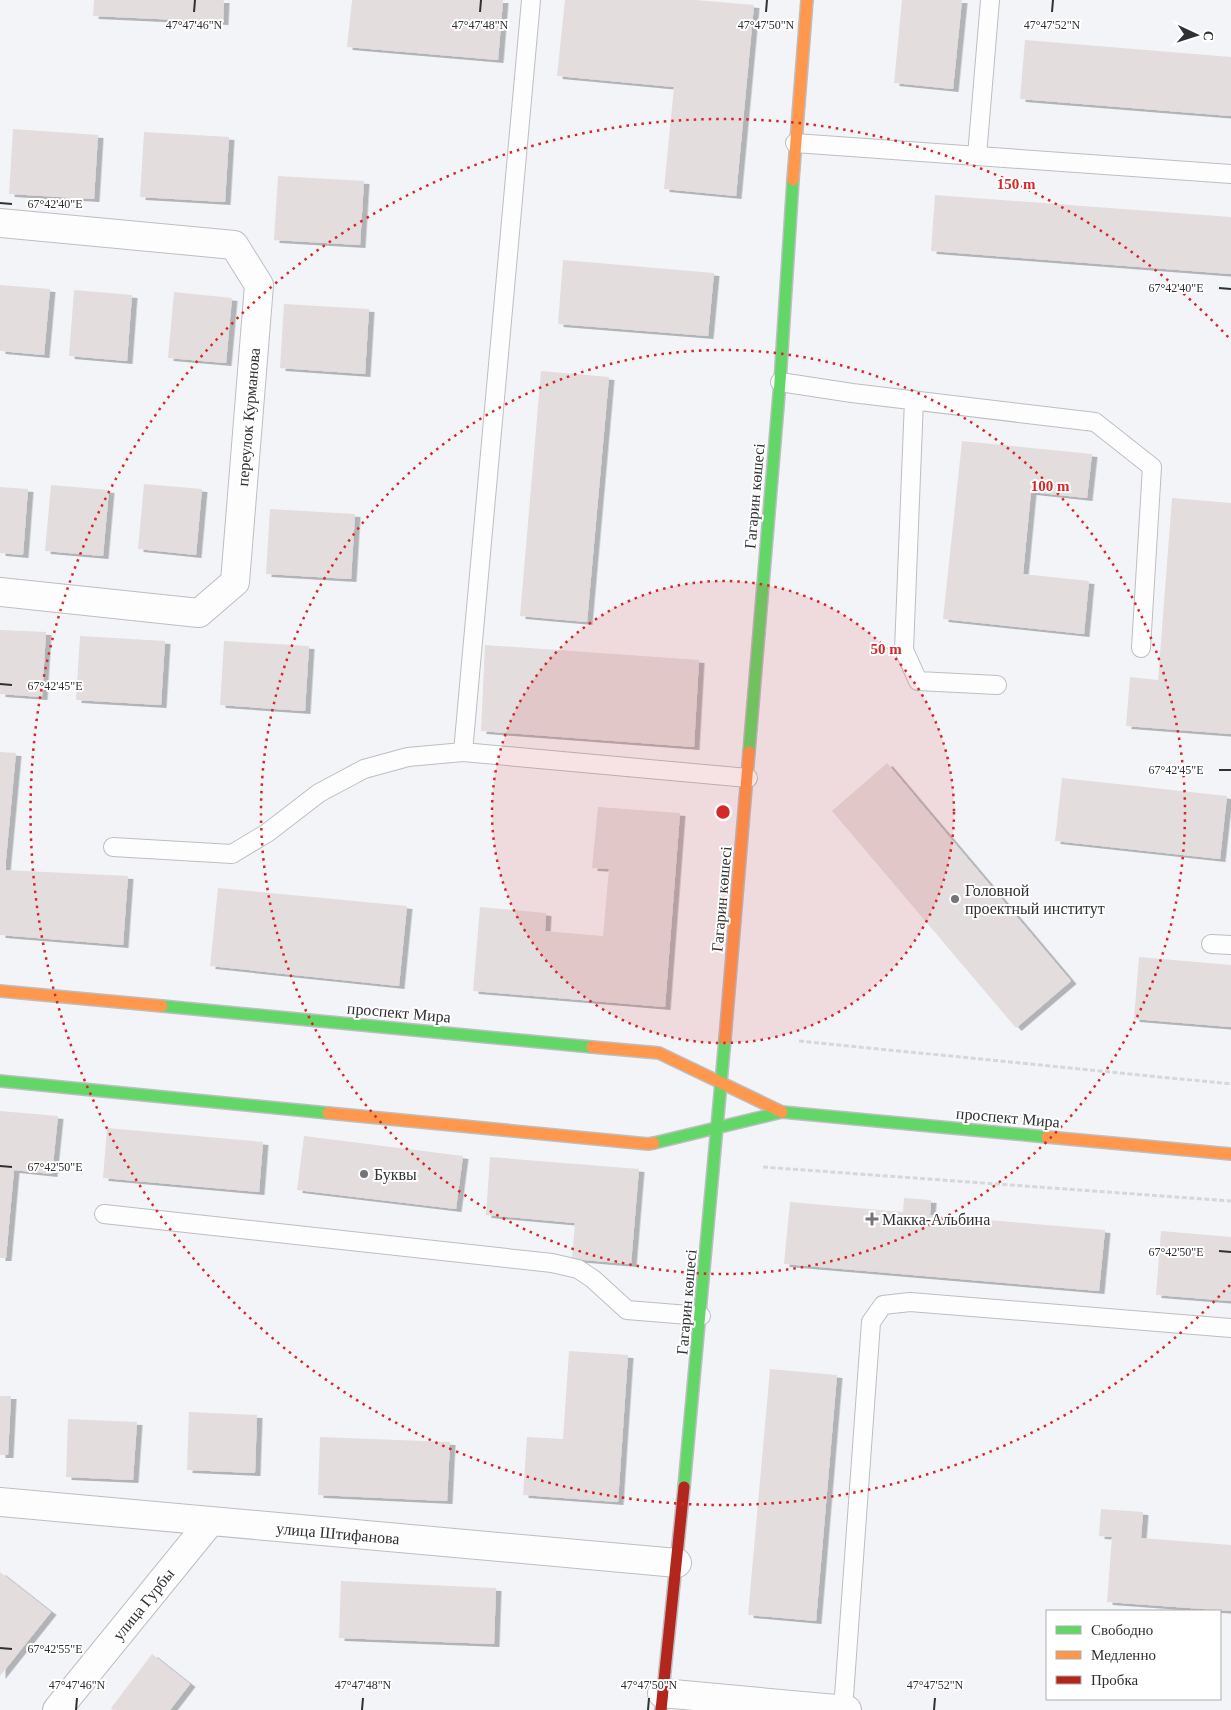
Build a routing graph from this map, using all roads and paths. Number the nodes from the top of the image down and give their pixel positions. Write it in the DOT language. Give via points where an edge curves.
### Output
graph roads {
  1 [pos="531,0"];
  2 [pos="807,0"];
  3 [pos="990,0"];
  4 [pos="795,144"];
  5 [pos="977,156"];
  6 [pos="1231,174"];
  7 [pos="0,223"];
  8 [pos="780,382"];
  9 [pos="914,400"];
  10 [pos="0,592"];
  11 [pos="1141,648"];
  12 [pos="997,685"];
  13 [pos="463,752"];
  14 [pos="748,778"];
  15 [pos="113,847"];
  16 [pos="1211,944"];
  17 [pos="1231,945"];
  18 [pos="0,991"];
  19 [pos="799,1041"];
  20 [pos="0,1080"];
  21 [pos="722,1083"];
  22 [pos="1231,1084"];
  23 [pos="782,1112"];
  24 [pos="718,1128"];
  25 [pos="1231,1154"];
  26 [pos="763,1168"];
  27 [pos="1231,1201"];
  28 [pos="104,1214"];
  29 [pos="701,1316"];
  30 [pos="1231,1328"];
  31 [pos="0,1502"];
  32 [pos="210,1522"];
  33 [pos="677,1563"];
  34 [pos="661,1701"];
  35 [pos="57,1710"];
  36 [pos="843,1710"];
  37 [pos="847,1710"];
  1 -- 13 [label="lane"];
  2 -- 4 [label="main road, Гагарин көшесі"];
  3 -- 5 [label="lane"];
  4 -- 5 [label="lane"];
  4 -- 8 [label="main road, Гагарин көшесі"];
  5 -- 6 [label="lane"];
  7 -- 10 [label="street, переулок Курманова" via="234,245 259,285 235,582 199,613"];
  8 -- 9 [label="lane"];
  8 -- 14 [label="main road, Гагарин көшесі"];
  9 -- 11 [label="lane" via="1095,422 1152,467"];
  9 -- 12 [label="lane" via="904,650 918,681"];
  13 -- 14 [label="lane"];
  13 -- 15 [label="lane" via="408,757 364,769 320,794 267,834 232,854"];
  14 -- 21 [label="main road, Гагарин көшесі"];
  16 -- 17 [label="lane"];
  18 -- 21 [label="main road, проспект Мира" via="658,1053"];
  19 -- 22 [label="path"];
  20 -- 24 [label="main road, проспект Мира" via="648,1144"];
  21 -- 23 [label="main road, проспект Мира"];
  21 -- 24 [label="main road, Гагарин көшесі"];
  23 -- 24 [label="main road, проспект Мира"];
  23 -- 25 [label="main road, проспект Мира"];
  24 -- 29 [label="main road, Гагарин көшесі"];
  26 -- 27 [label="path"];
  28 -- 29 [label="lane" via="552,1263 578,1269 627,1310"];
  29 -- 33 [label="main road, Гагарин көшесі"];
  30 -- 36 [label="lane" via="910,1302 883,1304 871,1322"];
  31 -- 32 [label="street, улица Штифанова"];
  32 -- 33 [label="street, улица Штифанова"];
  32 -- 35 [label="street, улица Гурбы"];
  33 -- 34 [label="main road, Гагарин көшесі"];
  34 -- 36 [label="street"];
  36 -- 37 [label="street"];
}
